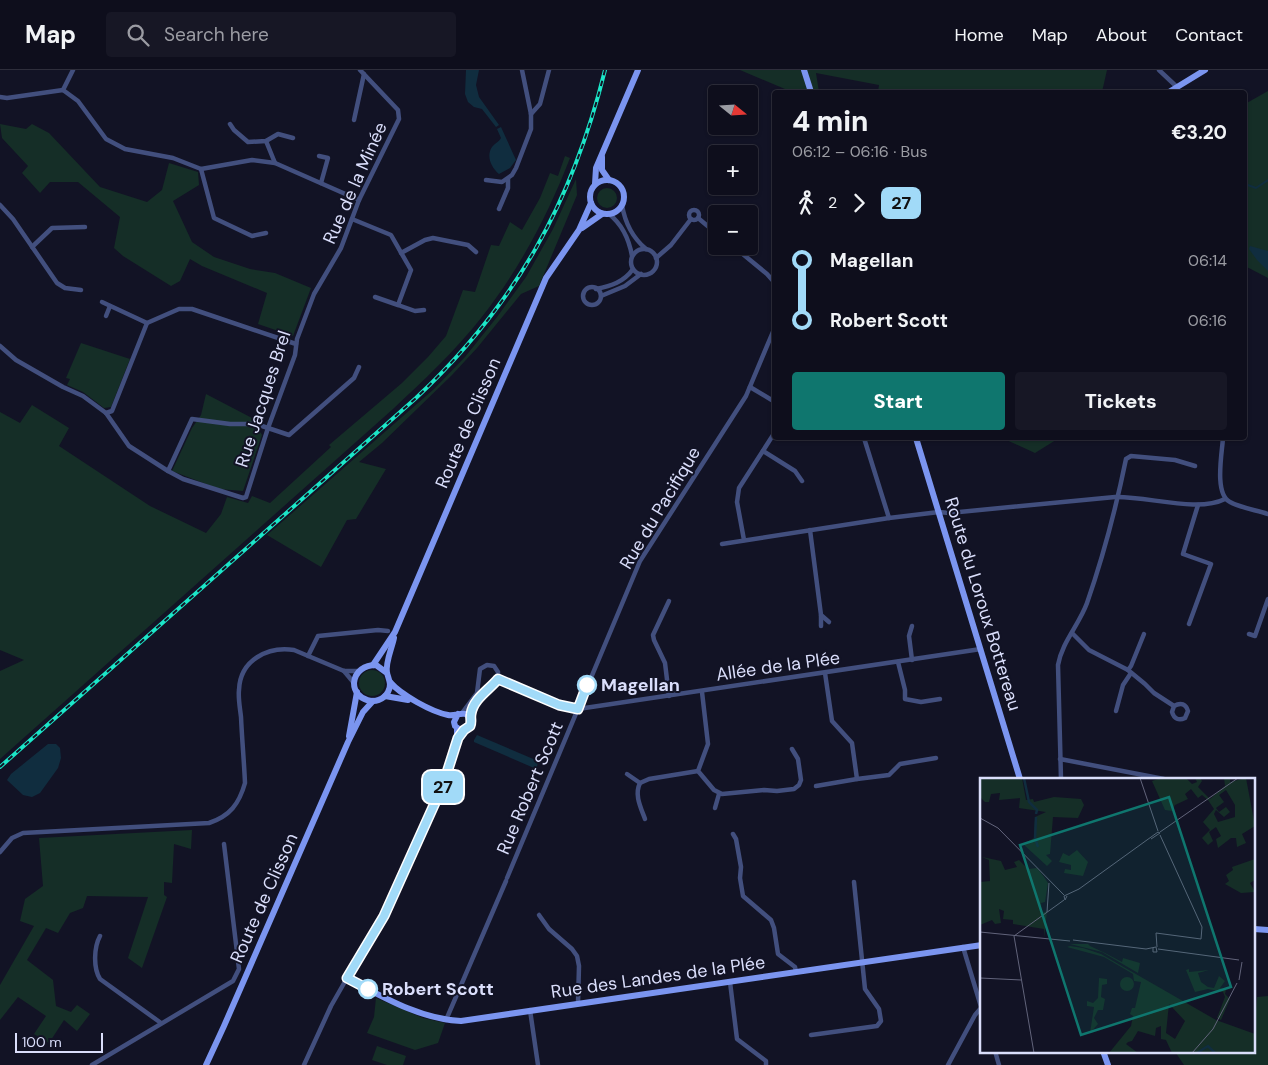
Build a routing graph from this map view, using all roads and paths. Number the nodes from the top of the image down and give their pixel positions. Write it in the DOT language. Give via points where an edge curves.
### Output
graph roads {
  1 [pos="73,70"];
  2 [pos="360,70"];
  3 [pos="522,70"];
  4 [pos="549,70"];
  5 [pos="638,70"];
  6 [pos="804,70"];
  7 [pos="1158,70"];
  8 [pos="1205,70"];
  9 [pos="364,74"];
  10 [pos="1178,86"];
  11 [pos="63,90"];
  12 [pos="810,90"];
  13 [pos="1172,90"];
  14 [pos="0,97"];
  15 [pos="531,114"];
  16 [pos="354,120"];
  17 [pos="230,124"];
  18 [pos="293,138"];
  19 [pos="266,141"];
  20 [pos="602,154"];
  21 [pos="319,156"];
  22 [pos="275,163"];
  23 [pos="201,169"];
  24 [pos="508,179"];
  25 [pos="486,180"];
  26 [pos="609,180"];
  27 [pos="321,183"];
  28 [pos="595,184"];
  29 [pos="359,200"];
  30 [pos="591,203"];
  31 [pos="0,205"];
  32 [pos="622,206"];
  33 [pos="499,209"];
  34 [pos="605,214"];
  35 [pos="698,218"];
  36 [pos="352,219"];
  37 [pos="691,219"];
  38 [pos="708,226"];
  39 [pos="85,227"];
  40 [pos="579,230"];
  41 [pos="266,233"];
  42 [pos="32,247"];
  43 [pos="646,249"];
  44 [pos="476,252"];
  45 [pos="401,253"];
  46 [pos="744,255"];
  47 [pos="632,256"];
  48 [pos="656,258"];
  49 [pos="633,269"];
  50 [pos="641,274"];
  51 [pos="772,280"];
  52 [pos="596,289"];
  53 [pos="81,290"];
  54 [pos="601,296"];
  55 [pos="375,297"];
  56 [pos="102,302"];
  57 [pos="398,305"];
  58 [pos="110,306"];
  59 [pos="308,310"];
  60 [pos="424,310"];
  61 [pos="106,316"];
  62 [pos="147,323"];
  63 [pos="772,332"];
  64 [pos="296,344"];
  65 [pos="0,346"];
  66 [pos="359,367"];
  67 [pos="750,387"];
  68 [pos="772,400"];
  69 [pos="106,413"];
  70 [pos="268,428"];
  71 [pos="772,437"];
  72 [pos="865,440"];
  73 [pos="917,440"];
  74 [pos="1223,440"];
  75 [pos="763,451"];
  76 [pos="1195,466"];
  77 [pos="168,471"];
  78 [pos="802,481"];
  79 [pos="1118,497"];
  80 [pos="1225,499"];
  81 [pos="1198,505"];
  82 [pos="939,512"];
  83 [pos="1268,514"];
  84 [pos="889,518"];
  85 [pos="810,530"];
  86 [pos="744,540"];
  87 [pos="722,544"];
  88 [pos="1268,599"];
  89 [pos="669,601"];
  90 [pos="821,615"];
  91 [pos="829,622"];
  92 [pos="1189,624"];
  93 [pos="822,626"];
  94 [pos="912,626"];
  95 [pos="392,632"];
  96 [pos="1072,633"];
  97 [pos="1144,634"];
  98 [pos="1248,634"];
  99 [pos="981,650"];
  100 [pos="308,656"];
  101 [pos="912,660"];
  102 [pos="898,662"];
  103 [pos="373,665"];
  104 [pos="360,670"];
  105 [pos="344,671"];
  106 [pos="1130,672"];
  107 [pos="387,673"];
  108 [pos="825,673"];
  109 [pos="480,679"];
  110 [pos="498,679"];
  111 [pos="390,682"];
  112 [pos="354,683"];
  113 [pos="491,684"];
  114 [pos="357,692"];
  115 [pos="702,692"];
  116 [pos="385,696"];
  117 [pos="669,696"];
  118 [pos="940,699"];
  119 [pos="413,700"];
  120 [pos="373,701"];
  121 [pos="1174,706"];
  122 [pos="578,709"];
  123 [pos="1116,711"];
  124 [pos="460,713"];
  125 [pos="449,716"];
  126 [pos="470,717"];
  127 [pos="459,728"];
  128 [pos="348,742"];
  129 [pos="792,749"];
  130 [pos="936,758"];
  131 [pos="1060,759"];
  132 [pos="698,771"];
  133 [pos="1129,772"];
  134 [pos="627,774"];
  135 [pos="1020,778"];
  136 [pos="1061,778"];
  137 [pos="1128,778"];
  138 [pos="1159,778"];
  139 [pos="857,780"];
  140 [pos="640,783"];
  141 [pos="816,786"];
  142 [pos="719,794"];
  143 [pos="715,808"];
  144 [pos="645,819"];
  145 [pos="733,834"];
  146 [pos="224,844"];
  147 [pos="0,852"];
  148 [pos="854,882"];
  149 [pos="539,915"];
  150 [pos="100,936"];
  151 [pos="980,944"];
  152 [pos="963,947"];
  153 [pos="862,962"];
  154 [pos="796,972"];
  155 [pos="347,978"];
  156 [pos="730,982"];
  157 [pos="980,1000"];
  158 [pos="578,1003"];
  159 [pos="530,1010"];
  160 [pos="980,1011"];
  161 [pos="446,1020"];
  162 [pos="161,1023"];
  163 [pos="811,1035"];
  164 [pos="995,1052"];
  165 [pos="1104,1052"];
  166 [pos="92,1065"];
  167 [pos="206,1065"];
  168 [pos="304,1065"];
  169 [pos="538,1065"];
  170 [pos="766,1065"];
  171 [pos="948,1065"];
  172 [pos="999,1065"];
  173 [pos="1108,1065"];
  1 -- 11 [label="street"];
  2 -- 9 [label="street, Rue de la Minée"];
  3 -- 15 [label="street"];
  4 -- 15 [label="street" via="540,104"];
  5 -- 20 [label="main road"];
  6 -- 12 [label="main road"];
  7 -- 10 [label="street"];
  8 -- 10 [label="main road"];
  9 -- 16 [label="street, Rue de la Minée"];
  9 -- 29 [label="street, Rue de la Minée" via="398,110 399,118"];
  10 -- 13 [label="main road"];
  11 -- 14 [label="street"];
  11 -- 23 [label="street" via="78,101 106,139 125,149 178,159"];
  15 -- 24 [label="street" via="531,129 516,168"];
  17 -- 19 [label="street" via="248,142"];
  18 -- 19 [label="street" via="278,134"];
  19 -- 22 [label="street"];
  20 -- 26 [label="main road" via="602,170"];
  20 -- 28 [label="main road" via="596,168"];
  21 -- 27 [label="street" via="328,158"];
  22 -- 23 [label="street" via="252,160"];
  22 -- 27 [label="street"];
  23 -- 41 [label="street" via="214,218 252,236"];
  24 -- 25 [label="street" via="502,182"];
  24 -- 33 [label="street" via="508,188"];
  26 -- 28 [label="main road"];
  26 -- 32 [label="main road" via="622,189"];
  27 -- 29 [label="street"];
  28 -- 30 [label="main road" via="590,193"];
  29 -- 36 [label="street, Rue de la Minée"];
  30 -- 34 [label="main road" via="596,211"];
  30 -- 40 [label="main road, Route de Clisson"];
  31 -- 42 [label="street"];
  32 -- 34 [label="main road"];
  32 -- 43 [label="street" via="632,233"];
  34 -- 40 [label="main road, Route de Clisson"];
  34 -- 47 [label="street" via="621,225"];
  35 -- 37 [label="street"];
  35 -- 37 [label="street" via="698,212 694,210 689,214"];
  35 -- 38 [label="street"];
  36 -- 45 [label="street" via="389,233"];
  36 -- 59 [label="street, Rue de la Minée" via="341,248"];
  37 -- 48 [label="street"];
  39 -- 42 [label="street" via="52,228"];
  40 -- 95 [label="main road, Route de Clisson" via="546,278"];
  42 -- 53 [label="street" via="57,283 64,288"];
  43 -- 47 [label="street" via="636,251"];
  43 -- 48 [label="street"];
  44 -- 45 [label="street" via="468,245 433,238"];
  45 -- 57 [label="street" via="411,270"];
  46 -- 51 [label="street"];
  47 -- 49 [label="street"];
  48 -- 50 [label="street" via="652,271"];
  49 -- 50 [label="street"];
  49 -- 52 [label="street" via="622,281"];
  50 -- 54 [label="street" via="625,286"];
  52 -- 54 [label="street"];
  52 -- 54 [label="street" via="586,290 585,302 594,305"];
  55 -- 57 [label="street"];
  56 -- 58 [label="street"];
  57 -- 60 [label="street" via="415,312"];
  58 -- 61 [label="street"];
  58 -- 62 [label="street"];
  59 -- 64 [label="street, Rue Jacques Brel"];
  62 -- 64 [label="street" via="179,309 192,309"];
  62 -- 69 [label="street" via="112,411"];
  63 -- 67 [label="street, Rue du Pacifique"];
  64 -- 70 [label="street, Rue Jacques Brel" via="295,355"];
  65 -- 69 [label="street" via="16,360 83,396"];
  66 -- 70 [label="street" via="354,378 289,435"];
  67 -- 68 [label="street"];
  67 -- 122 [label="street, Rue du Pacifique" via="643,555"];
  69 -- 77 [label="street" via="129,446"];
  70 -- 77 [label="street" via="256,424 192,419"];
  70 -- 77 [label="street, Rue Jacques Brel" via="246,497 183,479"];
  71 -- 75 [label="street"];
  72 -- 84 [label="street"];
  73 -- 82 [label="main road, Route du Loroux Bottereau"];
  74 -- 80 [label="street" via="1220,482"];
  75 -- 78 [label="street" via="795,471"];
  75 -- 86 [label="street" via="737,497"];
  76 -- 79 [label="street" via="1175,460 1131,456 1126,459"];
  79 -- 81 [label="street"];
  79 -- 82 [label="street"];
  79 -- 96 [label="street" via="1087,602"];
  80 -- 81 [label="street"];
  80 -- 83 [label="street"];
  81 -- 92 [label="street" via="1184,554 1211,564"];
  82 -- 84 [label="street"];
  82 -- 99 [label="main road, Route du Loroux Bottereau"];
  84 -- 85 [label="street"];
  85 -- 86 [label="street"];
  85 -- 90 [label="street"];
  86 -- 87 [label="street"];
  88 -- 98 [label="street" via="1255,636"];
  89 -- 117 [label="street" via="654,635 665,663"];
  90 -- 91 [label="street"];
  90 -- 93 [label="street"];
  94 -- 101 [label="street" via="909,636"];
  95 -- 100 [label="street" via="378,630 318,636"];
  95 -- 103 [label="main road, Route de Clisson"];
  95 -- 107 [label="main road, Route de Clisson"];
  96 -- 106 [label="street" via="1097,655"];
  96 -- 131 [label="street" via="1062,649 1058,665"];
  97 -- 106 [label="street"];
  99 -- 101 [label="street, Allée de la Plée"];
  99 -- 135 [label="main road, Route du Loroux Bottereau"];
  100 -- 105 [label="street"];
  100 -- 147 [label="street" via="294,650 277,649 250,662 244,672 238,690 245,783 236,806 219,820 209,824 23,833 12,838"];
  101 -- 102 [label="street, Allée de la Plée"];
  102 -- 108 [label="street, Allée de la Plée"];
  102 -- 118 [label="street" via="905,699 921,702"];
  103 -- 104 [label="main road"];
  103 -- 107 [label="main road"];
  104 -- 105 [label="street"];
  104 -- 112 [label="main road"];
  105 -- 112 [label="street"];
  106 -- 121 [label="street"];
  106 -- 123 [label="street"];
  107 -- 111 [label="main road, Route de Clisson"];
  108 -- 115 [label="street, Allée de la Plée"];
  108 -- 139 [label="street" via="832,720 852,743"];
  109 -- 110 [label="street" via="480,669 487,664 497,668"];
  109 -- 113 [label="street" via="484,684"];
  109 -- 124 [label="street" via="477,693"];
  110 -- 113 [label="street"];
  110 -- 122 [label="street" via="559,705"];
  111 -- 116 [label="main road"];
  111 -- 119 [label="main road" via="396,690"];
  112 -- 114 [label="main road, Route de Clisson"];
  113 -- 126 [label="street" via="476,702"];
  114 -- 120 [label="main road"];
  114 -- 128 [label="main road, Route de Clisson"];
  115 -- 117 [label="street, Allée de la Plée"];
  115 -- 132 [label="street" via="708,744"];
  116 -- 119 [label="main road"];
  116 -- 120 [label="main road"];
  117 -- 122 [label="street, Allée de la Plée"];
  119 -- 125 [label="main road"];
  120 -- 128 [label="main road, Route de Clisson" via="363,712"];
  122 -- 161 [label="street, Rue Robert Scott"];
  124 -- 125 [label="main road"];
  124 -- 126 [label="main road"];
  124 -- 127 [label="main road" via="454,722"];
  125 -- 127 [label="main road"];
  126 -- 127 [label="main road" via="470,726"];
  127 -- 155 [label="main road" via="443,785 384,916"];
  128 -- 167 [label="main road, Route de Clisson"];
  129 -- 142 [label="street" via="798,759 801,780 794,789"];
  130 -- 139 [label="street" via="900,764 889,775"];
  131 -- 133 [label="street"];
  131 -- 136 [label="street"];
  132 -- 140 [label="street"];
  132 -- 142 [label="street"];
  133 -- 137 [label="street"];
  133 -- 138 [label="street"];
  134 -- 140 [label="street"];
  139 -- 141 [label="street"];
  140 -- 144 [label="street" via="637,788 639,804"];
  142 -- 143 [label="street"];
  145 -- 154 [label="street" via="741,867 743,896 771,920 778,954"];
  146 -- 162 [label="street" via="239,969 237,976"];
  148 -- 153 [label="street"];
  149 -- 158 [label="street" via="577,956"];
  150 -- 162 [label="street" via="95,944 96,973 100,979"];
  151 -- 152 [label="main road, Rue des Landes de la Plée"];
  152 -- 153 [label="main road, Rue des Landes de la Plée"];
  152 -- 157 [label="street"];
  153 -- 154 [label="main road, Rue des Landes de la Plée"];
  153 -- 163 [label="street" via="866,991 879,1009 879,1024"];
  154 -- 156 [label="main road, Rue des Landes de la Plée"];
  155 -- 161 [label="main road, Rue des Landes de la Plée" via="419,1013"];
  155 -- 168 [label="street"];
  156 -- 158 [label="main road, Rue des Landes de la Plée"];
  156 -- 170 [label="street" via="738,1039 766,1061"];
  158 -- 159 [label="main road, Rue des Landes de la Plée"];
  159 -- 161 [label="main road, Rue des Landes de la Plée"];
  159 -- 169 [label="street"];
  160 -- 171 [label="street"];
  162 -- 166 [label="street"];
  164 -- 172 [label="street"];
  165 -- 173 [label="main road"];
}
